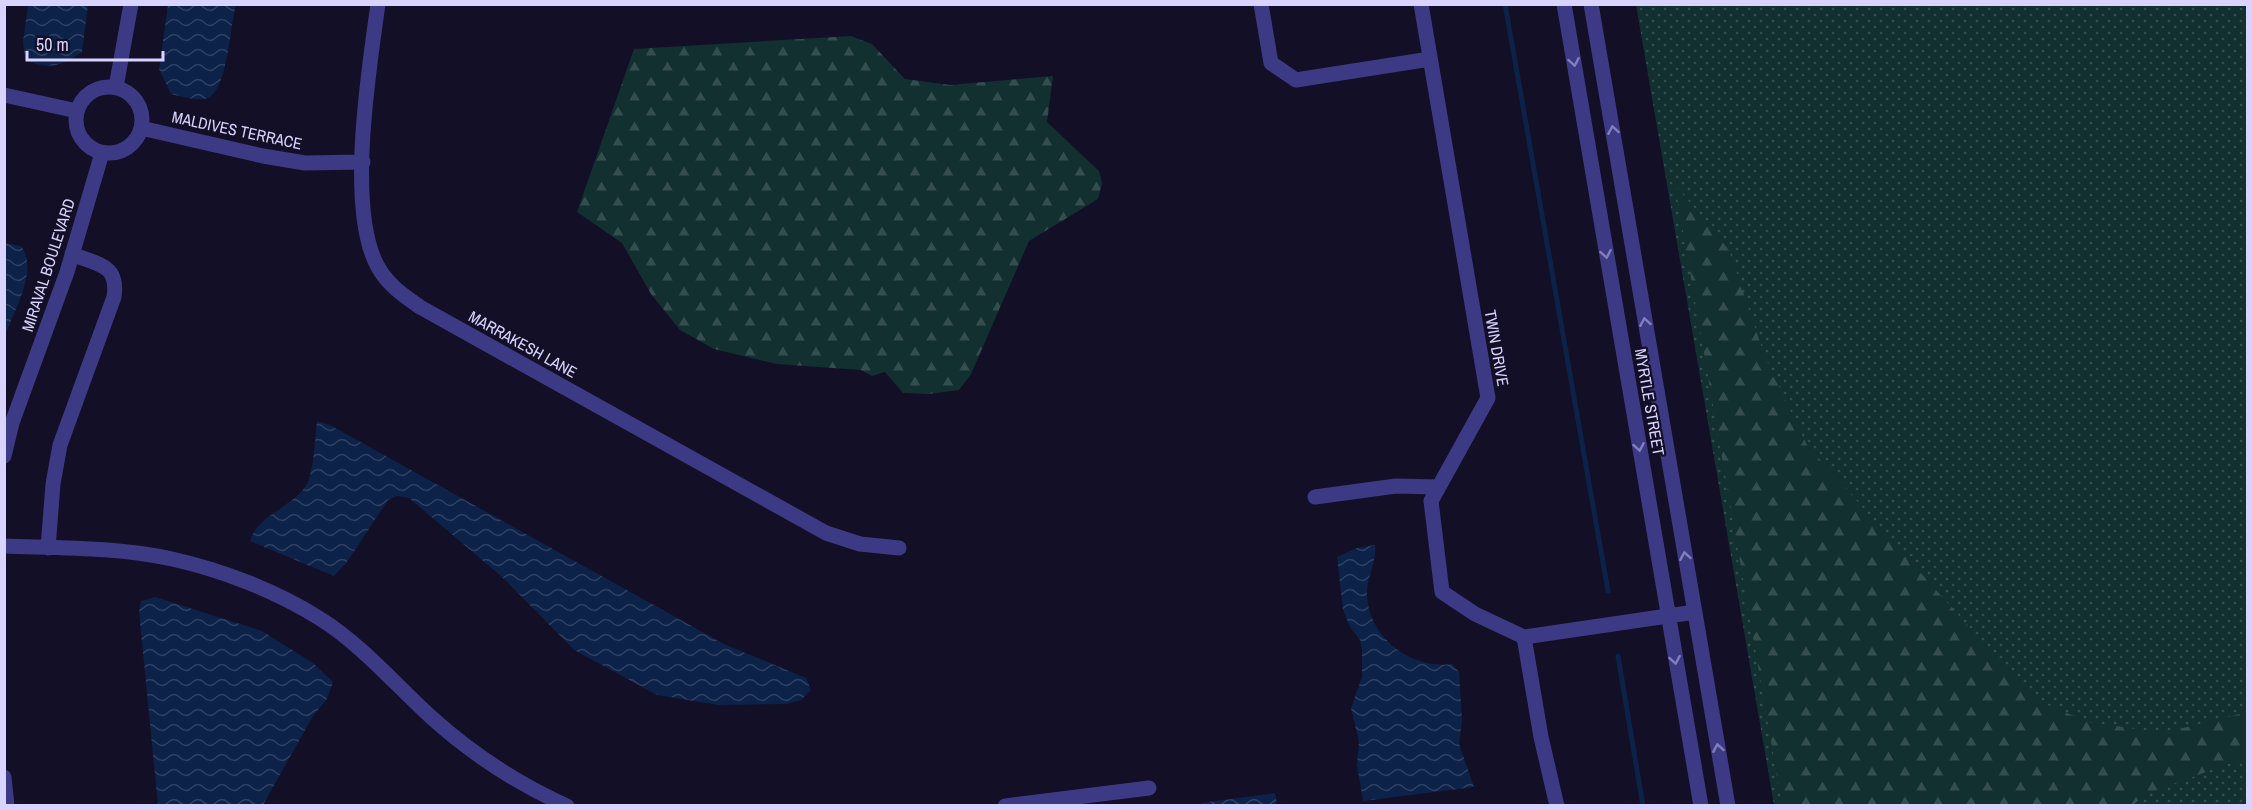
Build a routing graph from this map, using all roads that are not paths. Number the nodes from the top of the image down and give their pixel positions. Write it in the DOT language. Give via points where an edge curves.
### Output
graph roads {
  1 [pos="131,4"];
  2 [pos="378,4"];
  3 [pos="1262,4"];
  4 [pos="1421,4"];
  5 [pos="1564,4"];
  6 [pos="1591,4"];
  7 [pos="1430,59"];
  8 [pos="116,87"];
  9 [pos="4,95"];
  10 [pos="77,111"];
  11 [pos="141,128"];
  12 [pos="102,153"];
  13 [pos="363,162"];
  14 [pos="72,254"];
  15 [pos="4,456"];
  16 [pos="1437,487"];
  17 [pos="1315,497"];
  18 [pos="4,546"];
  19 [pos="48,548"];
  20 [pos="899,548"];
  21 [pos="1695,612"];
  22 [pos="1668,617"];
  23 [pos="1524,637"];
  24 [pos="4,777"];
  25 [pos="1149,788"];
  26 [pos="7,806"];
  27 [pos="567,806"];
  28 [pos="1005,806"];
  29 [pos="1557,806"];
  30 [pos="1701,806"];
  31 [pos="1728,806"];
  1 -- 8 [label="street"];
  2 -- 13 [label="street, MARRAKESH LANE" via="366,91"];
  3 -- 7 [label="street" via="1271,63 1296,80"];
  4 -- 7 [label="street, TWIN DRIVE"];
  5 -- 22 [label="street, MYRTLE STREET, one-way"];
  21 -- 6 [label="street, MYRTLE STREET, one-way"];
  7 -- 16 [label="street, TWIN DRIVE" via="1488,398"];
  8 -- 10 [label="street" via="99,87 89,93"];
  8 -- 11 [label="street" via="131,94 138,103"];
  9 -- 10 [label="street"];
  10 -- 12 [label="street" via="78,132 84,142"];
  11 -- 12 [label="street" via="132,145"];
  11 -- 13 [label="street, MALDIVES TERRACE" via="305,163"];
  12 -- 14 [label="street, MIRAVAL BOULEVARD"];
  13 -- 20 [label="street, MARRAKESH LANE" via="366,234 377,265 392,287 420,307 826,533"];
  14 -- 15 [label="street, MIRAVAL BOULEVARD"];
  14 -- 19 [label="street" via="111,270 117,281 60,445"];
  16 -- 17 [label="street" via="1396,486"];
  16 -- 23 [label="street, TWIN DRIVE" via="1431,501 1442,592 1475,614"];
  18 -- 19 [label="street"];
  19 -- 27 [label="street" via="172,559 278,596 320,619 378,665 485,763 525,788"];
  21 -- 22 [label="street"];
  31 -- 21 [label="street, MYRTLE STREET, one-way"];
  22 -- 23 [label="street"];
  22 -- 30 [label="street, MYRTLE STREET, one-way"];
  23 -- 29 [label="street"];
  24 -- 26 [label="street"];
  25 -- 28 [label="street"];
}
